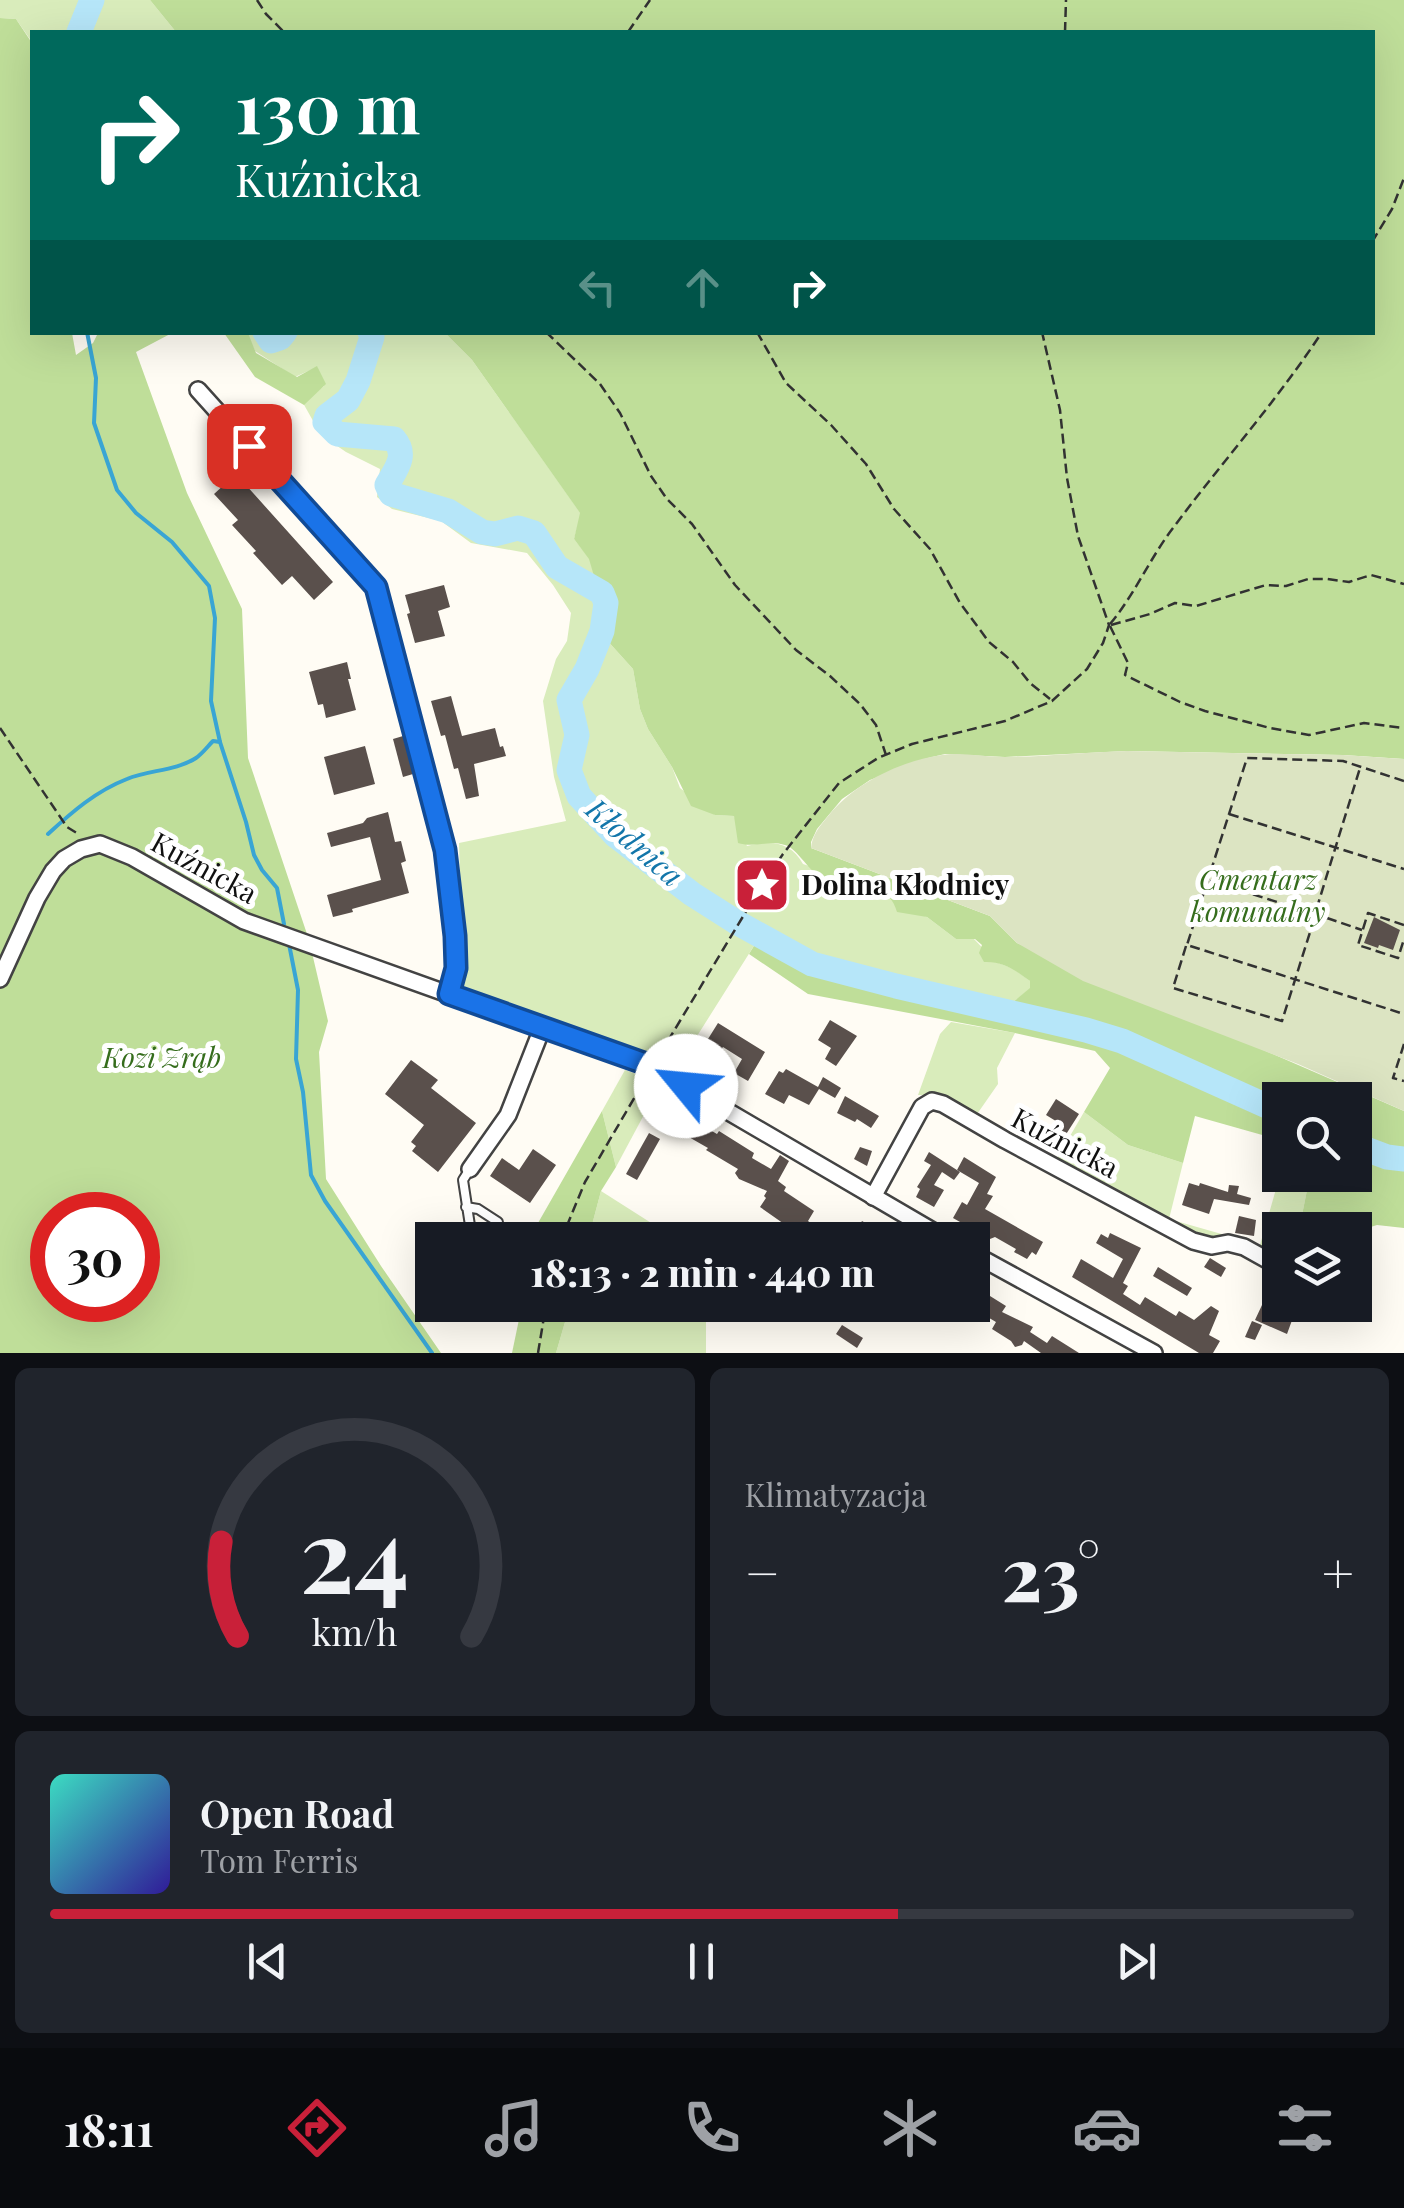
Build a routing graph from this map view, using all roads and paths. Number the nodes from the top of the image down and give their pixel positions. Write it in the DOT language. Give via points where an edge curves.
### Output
graph roads {
  1 [pos="257,0"];
  2 [pos="650,0"];
  3 [pos="1066,0"];
  4 [pos="282,30"];
  5 [pos="629,30"];
  6 [pos="1065,30"];
  7 [pos="1404,178"];
  8 [pos="1375,237"];
  9 [pos="549,335"];
  10 [pos="759,335"];
  11 [pos="1043,335"];
  12 [pos="1320,335"];
  13 [pos="198,390"];
  14 [pos="1404,584"];
  15 [pos="1110,625"];
  16 [pos="1052,701"];
  17 [pos="0,728"];
  18 [pos="1404,728"];
  19 [pos="886,755"];
  20 [pos="1361,768"];
  21 [pos="1404,781"];
  22 [pos="1229,814"];
  23 [pos="68,827"];
  24 [pos="1336,848"];
  25 [pos="1404,869"];
  26 [pos="1208,880"];
  27 [pos="1318,904"];
  28 [pos="1304,911"];
  29 [pos="1327,918"];
  30 [pos="1312,926"];
  31 [pos="1404,926"];
  32 [pos="1362,930"];
  33 [pos="1404,941"];
  34 [pos="1187,945"];
  35 [pos="0,979"];
  36 [pos="1295,979"];
  37 [pos="449,994"];
  38 [pos="1404,1014"];
  39 [pos="543,1026"];
  40 [pos="1404,1044"];
  41 [pos="652,1066"];
  42 [pos="1404,1081"];
  43 [pos="470,1169"];
  44 [pos="873,1197"];
  45 [pos="466,1207"];
  46 [pos="569,1222"];
  47 [pos="917,1222"];
  48 [pos="1262,1256"];
  49 [pos="990,1263"];
  50 [pos="543,1322"];
  51 [pos="538,1353"];
  52 [pos="1154,1353"];
  1 -- 4 [label="path"];
  2 -- 5 [label="path"];
  3 -- 6 [label="path"];
  7 -- 8 [label="path"];
  9 -- 19 [label="path" via="600,384 652,476 736,585 796,650 860,704"];
  10 -- 16 [label="path" via="786,384 866,464 894,510 930,548 990,642"];
  11 -- 15 [label="path" via="1078,536"];
  12 -- 15 [label="path" via="1171,530"];
  13 -- 37 [label="street" via="376,587 445,850 456,968"];
  14 -- 15 [label="path" via="1371,575 1349,582 1308,579 1196,606 1175,602"];
  15 -- 16 [label="path" via="1086,669"];
  15 -- 18 [label="path" via="1128,663 1125,675 1205,711 1309,735 1364,723"];
  16 -- 19 [label="path" via="1005,722"];
  17 -- 23 [label="path"];
  19 -- 41 [label="path" via="838,784 783,854"];
  20 -- 21 [label="path"];
  20 -- 22 [label="path" via="1343,761 1247,758"];
  20 -- 24 [label="path"];
  22 -- 24 [label="path"];
  22 -- 26 [label="path"];
  24 -- 25 [label="path"];
  24 -- 27 [label="path"];
  26 -- 28 [label="path"];
  26 -- 34 [label="path"];
  27 -- 28 [label="path"];
  27 -- 29 [label="path"];
  28 -- 30 [label="path"];
  29 -- 30 [label="path"];
  29 -- 32 [label="path"];
  30 -- 36 [label="path"];
  31 -- 32 [label="path" via="1368,913"];
  32 -- 33 [label="path" via="1358,945 1398,958"];
  34 -- 36 [label="path"];
  34 -- 36 [label="path" via="1173,988 1282,1021"];
  35 -- 37 [label="street, Kuźnicka" via="53,871 64,858 100,844 244,921"];
  36 -- 38 [label="path"];
  37 -- 39 [label="street, Kuźnicka"];
  39 -- 41 [label="street, Kuźnicka"];
  39 -- 43 [label="street" via="508,1115"];
  40 -- 42 [label="path" via="1393,1078"];
  41 -- 44 [label="street, Kuźnicka"];
  41 -- 46 [label="path"];
  43 -- 45 [label="lane" via="463,1180"];
  44 -- 47 [label="street, Kuźnicka"];
  44 -- 48 [label="street, Kuźnicka" via="922,1106 932,1101 1165,1228"];
  45 -- 45 [label="lane" via="471,1232 498,1238 498,1222"];
  49 -- 52 [label="street"];
  50 -- 51 [label="path"];
}
